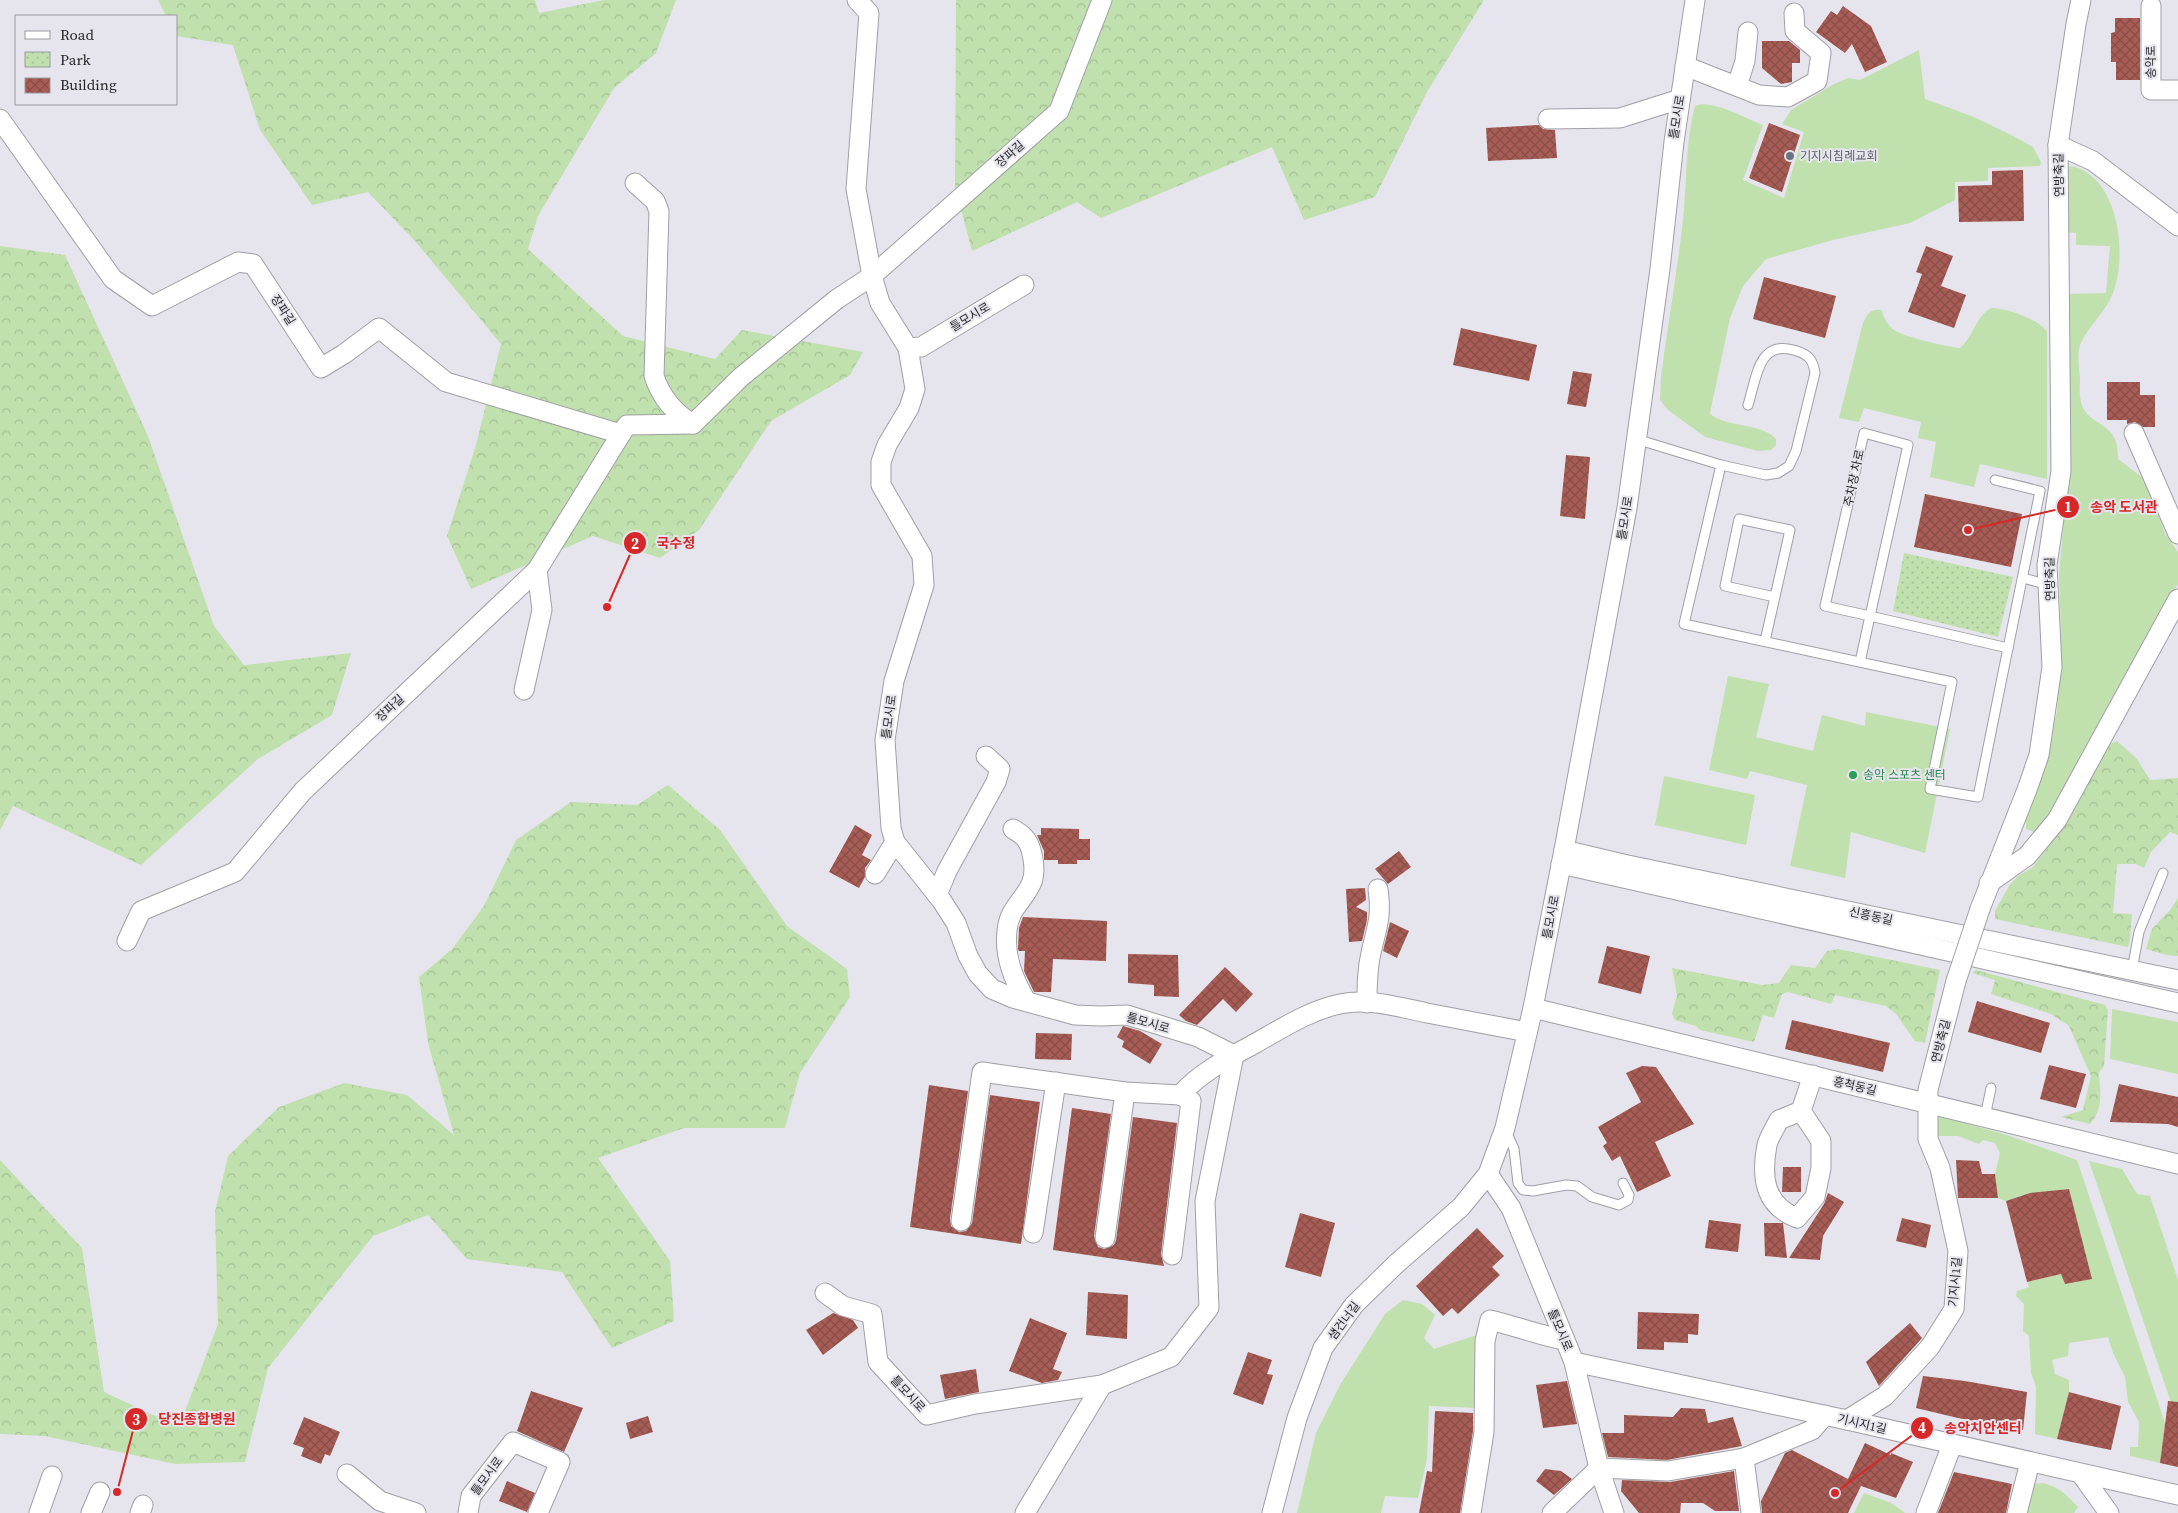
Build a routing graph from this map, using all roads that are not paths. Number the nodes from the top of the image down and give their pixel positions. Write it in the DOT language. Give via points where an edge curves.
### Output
graph roads {
  1 [pos="857,0"];
  2 [pos="1102,0"];
  3 [pos="1695,0"];
  4 [pos="2081,0"];
  5 [pos="2150,6"];
  6 [pos="1794,13"];
  7 [pos="1748,32"];
  8 [pos="1685,66"];
  9 [pos="1737,86"];
  10 [pos="2178,90"];
  11 [pos="1680,99"];
  12 [pos="1548,119"];
  13 [pos="0,120"];
  14 [pos="2058,145"];
  15 [pos="635,183"];
  16 [pos="2178,226"];
  17 [pos="872,276"];
  18 [pos="1024,285"];
  19 [pos="908,348"];
  20 [pos="1748,405"];
  21 [pos="693,424"];
  22 [pos="2134,433"];
  23 [pos="621,434"];
  24 [pos="1636,440"];
  25 [pos="1721,465"];
  26 [pos="1995,480"];
  27 [pos="2178,534"];
  28 [pos="536,570"];
  29 [pos="2023,578"];
  30 [pos="2049,585"];
  31 [pos="1776,596"];
  32 [pos="2178,599"];
  33 [pos="1870,616"];
  34 [pos="1765,641"];
  35 [pos="2008,648"];
  36 [pos="1860,662"];
  37 [pos="524,690"];
  38 [pos="986,756"];
  39 [pos="1013,829"];
  40 [pos="895,842"];
  41 [pos="1563,857"];
  42 [pos="2163,873"];
  43 [pos="874,874"];
  44 [pos="1989,883"];
  45 [pos="1378,889"];
  46 [pos="937,895"];
  47 [pos="127,941"];
  48 [pos="2132,970"];
  49 [pos="2178,980"];
  50 [pos="1026,1001"];
  51 [pos="1367,1003"];
  52 [pos="2178,1003"];
  53 [pos="1533,1008"];
  54 [pos="1527,1032"];
  55 [pos="1234,1055"];
  56 [pos="1813,1076"];
  57 [pos="1056,1082"];
  58 [pos="1991,1088"];
  59 [pos="1126,1092"];
  60 [pos="1180,1095"];
  61 [pos="1928,1103"];
  62 [pos="1801,1111"];
  63 [pos="1985,1118"];
  64 [pos="1505,1128"];
  65 [pos="2178,1164"];
  66 [pos="1488,1174"];
  67 [pos="1623,1184"];
  68 [pos="961,1221"];
  69 [pos="1033,1233"];
  70 [pos="1105,1238"];
  71 [pos="1172,1255"];
  72 [pos="825,1293"];
  73 [pos="1564,1340"];
  74 [pos="1574,1362"];
  75 [pos="1102,1385"];
  76 [pos="1825,1415"];
  77 [pos="1847,1420"];
  78 [pos="1952,1445"];
  79 [pos="1744,1458"];
  80 [pos="2030,1462"];
  81 [pos="1599,1468"];
  82 [pos="347,1474"];
  83 [pos="2081,1474"];
  84 [pos="52,1476"];
  85 [pos="100,1492"];
  86 [pos="2178,1495"];
  87 [pos="39,1513"];
  88 [pos="91,1513"];
  89 [pos="416,1513"];
  90 [pos="468,1513"];
  91 [pos="538,1513"];
  92 [pos="1025,1513"];
  93 [pos="1272,1513"];
  94 [pos="1471,1513"];
  95 [pos="1552,1513"];
  96 [pos="1614,1513"];
  97 [pos="1751,1513"];
  98 [pos="1926,1513"];
  99 [pos="2017,1513"];
  100 [pos="2109,1513"];
  1 -- 17 [label="street" via="869,14 856,188"];
  2 -- 17 [label="street, 장파길" via="1059,111"];
  3 -- 8 [label="street, 틀모시로"];
  4 -- 14 [label="street, 연방축길"];
  5 -- 10 [label="street, 송악로" via="2151,90"];
  6 -- 9 [label="street" via="1795,31 1821,53 1817,81 1788,97 1759,95"];
  7 -- 9 [label="street" via="1745,61"];
  8 -- 9 [label="street"];
  8 -- 11 [label="street, 틀모시로"];
  11 -- 12 [label="street" via="1620,118"];
  11 -- 24 [label="street, 틀모시로"];
  13 -- 23 [label="street, 장파길" via="113,279 152,306 238,262 253,264 320,368 379,328 446,382"];
  14 -- 16 [label="street, 연방축길" via="2093,161"];
  14 -- 30 [label="street, 연방축길" via="2062,471 2047,566"];
  15 -- 21 [label="street" via="655,201 659,211 654,376 659,390 678,415"];
  17 -- 19 [label="street" via="880,303"];
  17 -- 21 [label="street, 장파길" via="837,299 741,377"];
  18 -- 19 [label="street, 틀모시로" via="921,347"];
  19 -- 40 [label="street, 틀모시로" via="916,389 881,462 882,485 922,556 924,585 894,681 884,740"];
  20 -- 25 [label="lane" via="1765,355 1777,348 1790,349 1805,354 1814,362 1815,373 1796,451 1789,466 1778,473 1766,475"];
  21 -- 23 [label="street" via="627,425"];
  22 -- 27 [label="street"];
  23 -- 28 [label="street, 장파길"];
  24 -- 25 [label="lane"];
  24 -- 41 [label="street, 틀모시로" via="1610,605"];
  25 -- 34 [label="lane" via="1684,624"];
  26 -- 29 [label="lane" via="2040,491"];
  28 -- 37 [label="street" via="542,610"];
  28 -- 47 [label="street, 장파길" via="303,791 235,872 141,911"];
  29 -- 30 [label="lane"];
  29 -- 35 [label="lane"];
  30 -- 44 [label="street, 연방축길" via="2052,667 2038,755"];
  31 -- 31 [label="lane" via="1790,530 1739,519 1725,586"];
  31 -- 34 [label="lane"];
  32 -- 44 [label="street" via="2057,820 2027,856"];
  33 -- 33 [label="lane, 주차장 차로" via="1908,445 1864,433 1825,606"];
  33 -- 35 [label="lane, 주차장 차로"];
  33 -- 36 [label="lane, 주차장 차로"];
  34 -- 36 [label="lane"];
  35 -- 36 [label="lane" via="1978,797 1930,789 1952,682"];
  38 -- 46 [label="street" via="1000,769 996,782"];
  39 -- 50 [label="street" via="1024,837 1032,855 1034,871 1032,883 1011,913 1007,930 1006,949 1010,967"];
  40 -- 43 [label="street"];
  40 -- 46 [label="street, 틀모시로"];
  41 -- 48 [label="street, 신흥동길" via="1623,864"];
  41 -- 52 [label="street"];
  41 -- 53 [label="street, 틀모시로"];
  42 -- 48 [label="lane" via="2139,932"];
  44 -- 61 [label="street, 연방축길, bridge" via="1956,981 1928,1090"];
  45 -- 51 [label="street" via="1381,908 1367,977"];
  46 -- 50 [label="street, 틀모시로" via="956,923 978,974 992,989"];
  48 -- 49 [label="street, 신흥동길"];
  50 -- 55 [label="street, 틀모시로" via="1075,1014 1127,1014 1198,1037"];
  51 -- 54 [label="street"];
  51 -- 55 [label="street" via="1340,1004 1317,1011"];
  53 -- 54 [label="street, 틀모시로"];
  53 -- 56 [label="street, 흥척동길"];
  54 -- 64 [label="street, 틀모시로"];
  55 -- 60 [label="street" via="1193,1081"];
  55 -- 75 [label="street, 틀모시로" via="1205,1201 1209,1308 1171,1357"];
  56 -- 61 [label="street, 흥척동길"];
  56 -- 62 [label="street"];
  57 -- 59 [label="street"];
  57 -- 68 [label="street" via="982,1072"];
  57 -- 69 [label="street"];
  58 -- 63 [label="lane"];
  59 -- 60 [label="street"];
  59 -- 70 [label="street"];
  60 -- 71 [label="street" via="1191,1101"];
  61 -- 63 [label="street, 흥척동길"];
  61 -- 77 [label="street, 기지시1길" via="1928,1139 1940,1168 1958,1251 1954,1310 1930,1347 1885,1396"];
  62 -- 62 [label="street" via="1779,1120 1767,1144 1765,1173 1769,1198 1783,1213 1797,1218 1815,1197 1821,1168 1821,1141"];
  63 -- 65 [label="street, 흥척동길"];
  64 -- 66 [label="street, 틀모시로"];
  64 -- 67 [label="lane" via="1514,1150 1518,1183 1523,1190 1577,1186 1592,1197 1619,1205 1628,1200 1629,1195"];
  66 -- 73 [label="street, 틀모시로" via="1511,1208"];
  66 -- 93 [label="street, 샘건너길" via="1461,1207 1354,1305 1324,1348 1297,1418"];
  72 -- 75 [label="street, 틀모시로" via="843,1306 872,1314 878,1362 926,1415 975,1404"];
  73 -- 74 [label="street, 틀모시로"];
  73 -- 94 [label="street" via="1490,1320 1485,1341 1484,1432"];
  74 -- 76 [label="street, 기시지1길"];
  74 -- 81 [label="street, 틀모시로"];
  75 -- 92 [label="street"];
  76 -- 77 [label="street, 기시지1길"];
  76 -- 79 [label="street" via="1812,1430"];
  77 -- 78 [label="street, 기시지1길"];
  78 -- 80 [label="street, 기시지1길"];
  78 -- 98 [label="street"];
  79 -- 81 [label="street" via="1668,1471"];
  79 -- 97 [label="street"];
  80 -- 83 [label="street, 기시지1길"];
  80 -- 99 [label="street"];
  81 -- 95 [label="street"];
  81 -- 96 [label="street, 틀모시로"];
  82 -- 89 [label="street" via="380,1501"];
  83 -- 86 [label="street, 기시지1길"];
  83 -- 100 [label="street"];
  84 -- 87 [label="street"];
  85 -- 88 [label="street"];
  90 -- 91 [label="street, 틀모시로" via="471,1496 513,1442 560,1462"];
}
